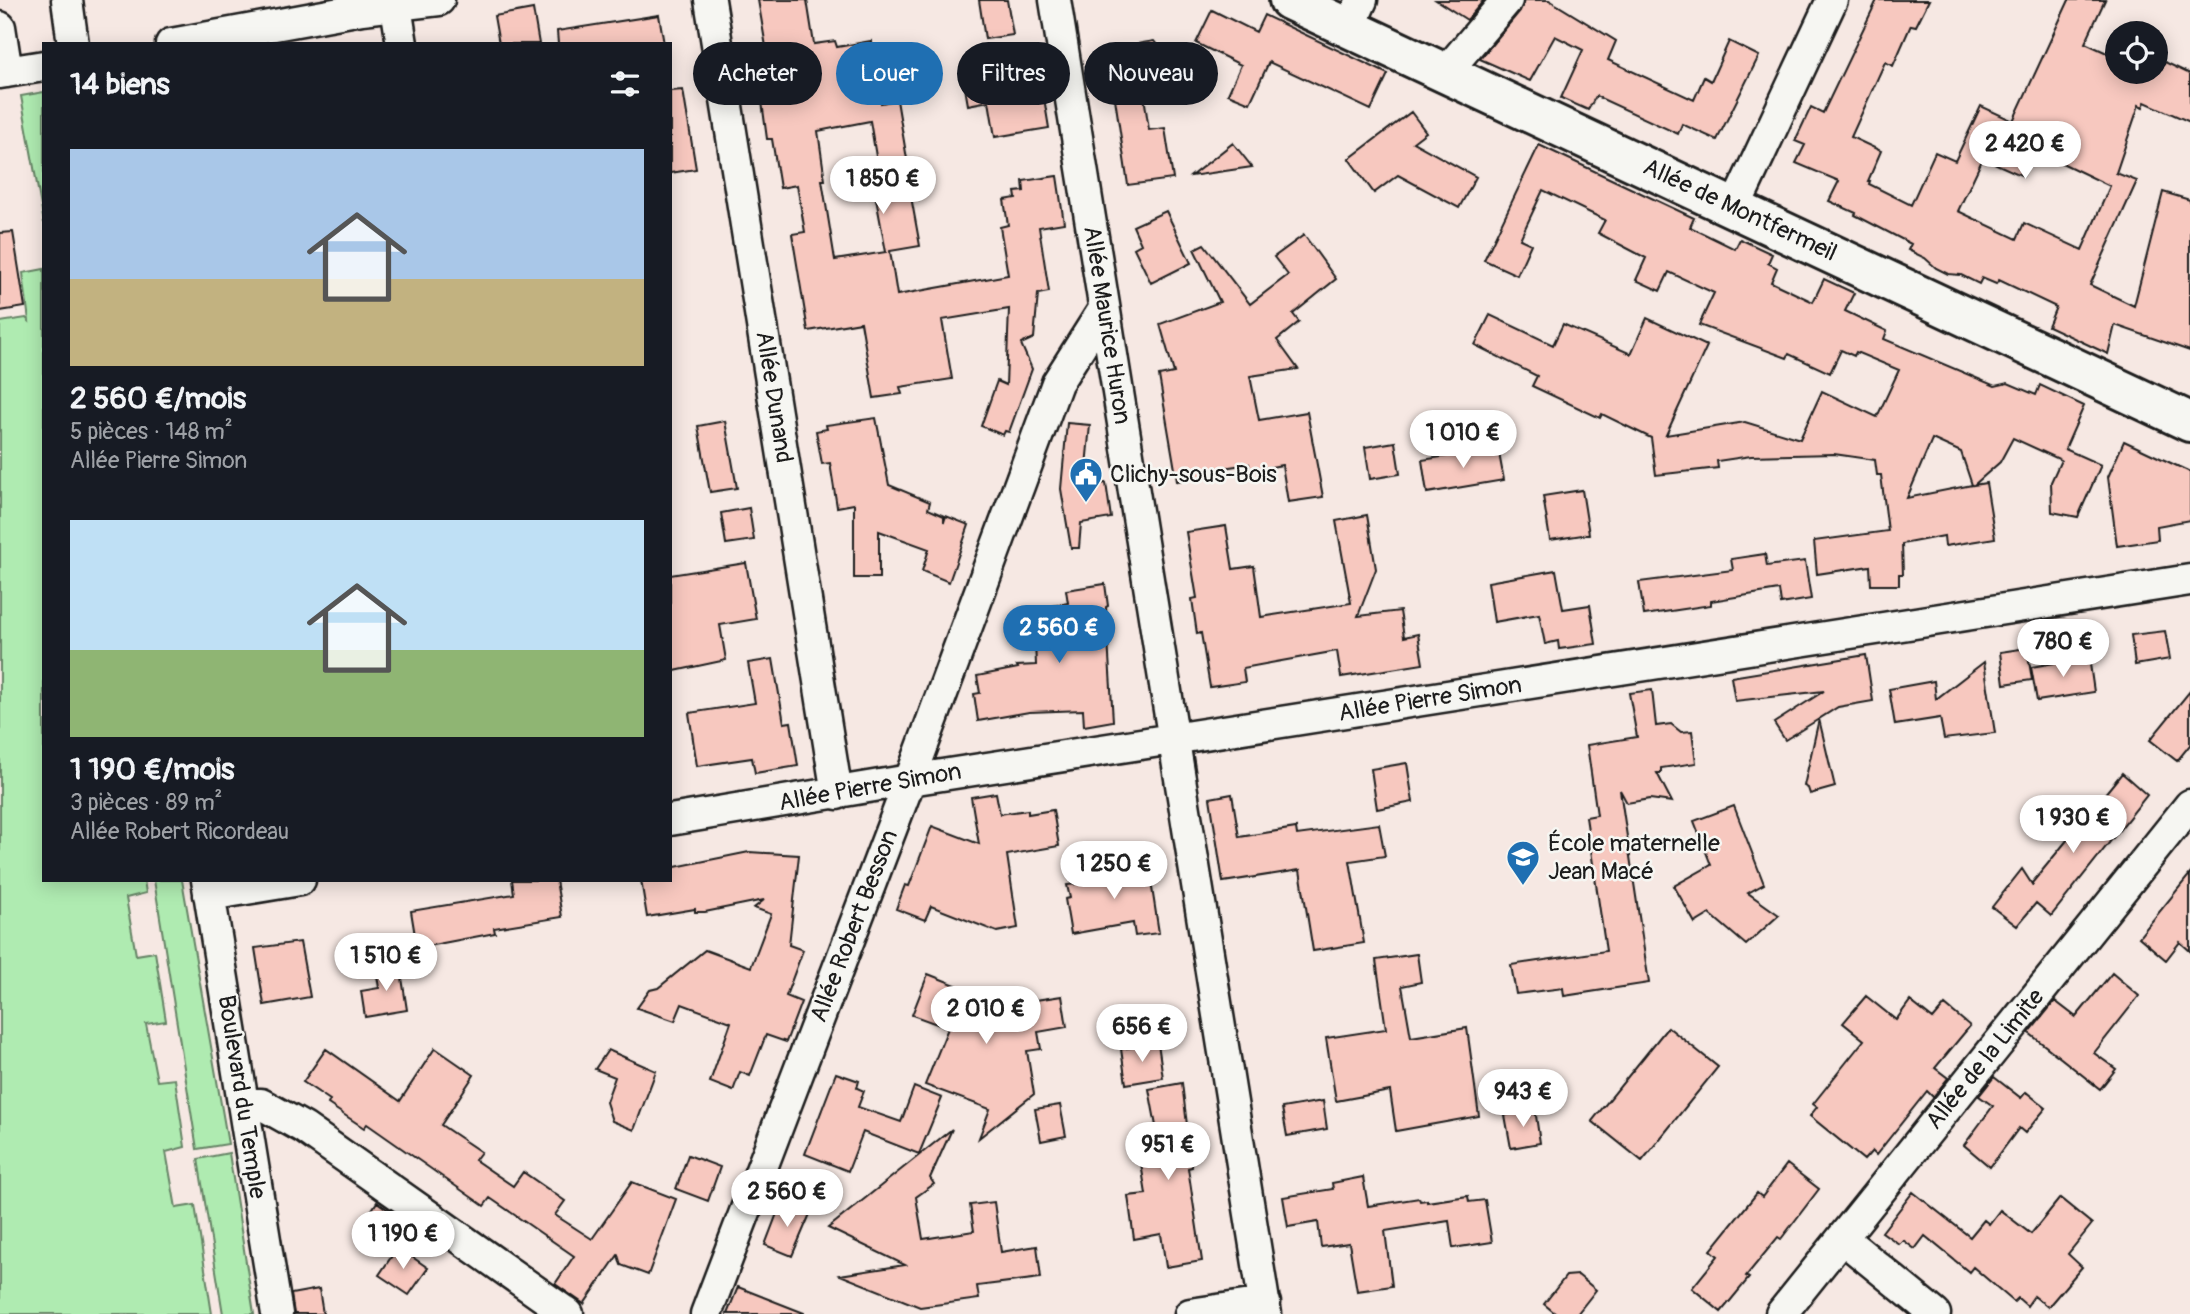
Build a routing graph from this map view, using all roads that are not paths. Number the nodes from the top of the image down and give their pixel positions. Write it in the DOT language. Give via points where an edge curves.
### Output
graph roads {
  1 [pos="67,0"];
  2 [pos="439,0"];
  3 [pos="710,0"];
  4 [pos="1055,0"];
  5 [pos="1289,0"];
  6 [pos="1507,0"];
  7 [pos="1832,0"];
  8 [pos="396,2"];
  9 [pos="1355,14"];
  10 [pos="0,27"];
  11 [pos="73,42"];
  12 [pos="182,42"];
  13 [pos="402,42"];
  14 [pos="42,66"];
  15 [pos="4,73"];
  16 [pos="1445,73"];
  17 [pos="1735,207"];
  18 [pos="1104,309"];
  19 [pos="2190,422"];
  20 [pos="2190,580"];
  21 [pos="1172,740"];
  22 [pos="910,780"];
  23 [pos="837,794"];
  24 [pos="2190,805"];
  25 [pos="672,820"];
  26 [pos="277,882"];
  27 [pos="208,888"];
  28 [pos="244,1104"];
  29 [pos="1842,1238"];
  30 [pos="1265,1309"];
  31 [pos="276,1314"];
  32 [pos="568,1314"];
  33 [pos="706,1314"];
  34 [pos="1190,1314"];
  35 [pos="1781,1314"];
  36 [pos="1935,1314"];
  1 -- 11 [label="street"];
  2 -- 8 [label="street"];
  3 -- 23 [label="street, Allée Dunand"];
  4 -- 18 [label="street, Allée Maurice Huron"];
  5 -- 9 [label="main road, Allée de Montfermeil"];
  6 -- 16 [label="street"];
  7 -- 17 [label="street"];
  8 -- 12 [label="street"];
  8 -- 13 [label="street"];
  9 -- 16 [label="main road, Allée de Montfermeil"];
  10 -- 15 [label="street"];
  14 -- 15 [label="street"];
  16 -- 17 [label="main road, Allée de Montfermeil"];
  17 -- 19 [label="main road, Allée de Montfermeil"];
  18 -- 21 [label="street, Allée Maurice Huron"];
  18 -- 22 [label="street, Allée Robert Besson" via="1057,383"];
  20 -- 21 [label="street, Allée Pierre Simon"];
  21 -- 22 [label="street, Allée Pierre Simon"];
  21 -- 30 [label="street, Allée Maurice Huron"];
  22 -- 23 [label="street, Allée Pierre Simon"];
  22 -- 33 [label="street, Allée Robert Besson"];
  23 -- 25 [label="street, Allée Pierre Simon"];
  24 -- 29 [label="street, Allée de la Limite"];
  26 -- 27 [label="street"];
  27 -- 28 [label="street, Boulevard du Temple"];
  28 -- 31 [label="street, Boulevard du Temple"];
  28 -- 32 [label="street" via="261,1104 303,1128"];
  29 -- 35 [label="street, Allée de la Limite"];
  29 -- 36 [label="street"];
  30 -- 34 [label="street"];
}
